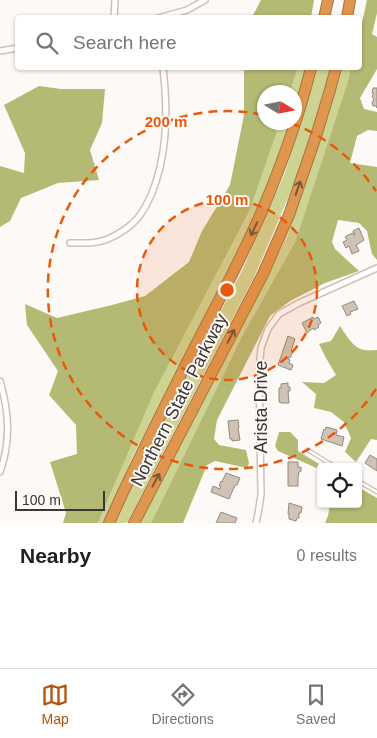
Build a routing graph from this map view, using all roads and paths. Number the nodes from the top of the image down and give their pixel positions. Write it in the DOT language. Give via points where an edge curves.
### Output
graph roads {
  1 [pos="115,0"];
  2 [pos="206,0"];
  3 [pos="328,0"];
  4 [pos="350,0"];
  5 [pos="114,15"];
  6 [pos="169,15"];
  7 [pos="325,15"];
  8 [pos="348,15"];
  9 [pos="15,48"];
  10 [pos="0,51"];
  11 [pos="163,70"];
  12 [pos="310,70"];
  13 [pos="335,70"];
  14 [pos="70,243"];
  15 [pos="377,268"];
  16 [pos="0,381"];
  17 [pos="308,450"];
  18 [pos="329,463"];
  19 [pos="0,472"];
  20 [pos="362,483"];
  21 [pos="377,492"];
  22 [pos="109,523"];
  23 [pos="134,523"];
  24 [pos="256,523"];
  1 -- 5 [label="street"];
  2 -- 6 [label="street"];
  3 -- 7 [label="highway"];
  4 -- 8 [label="highway"];
  9 -- 10 [label="street"];
  11 -- 14 [label="street" via="165,142 162,162 148,201 137,219 124,231 93,242"];
  12 -- 22 [label="highway, Northern State Parkway, one-way" via="285,153 262,210"];
  23 -- 13 [label="highway, Northern State Parkway, one-way" via="263,274 289,214"];
  15 -- 24 [label="street, Arista Drive" via="279,314 268,329 261,348 259,371 261,495"];
  16 -- 19 [label="street" via="8,421"];
  17 -- 18 [label="lane"];
  20 -- 21 [label="lane"];
}
